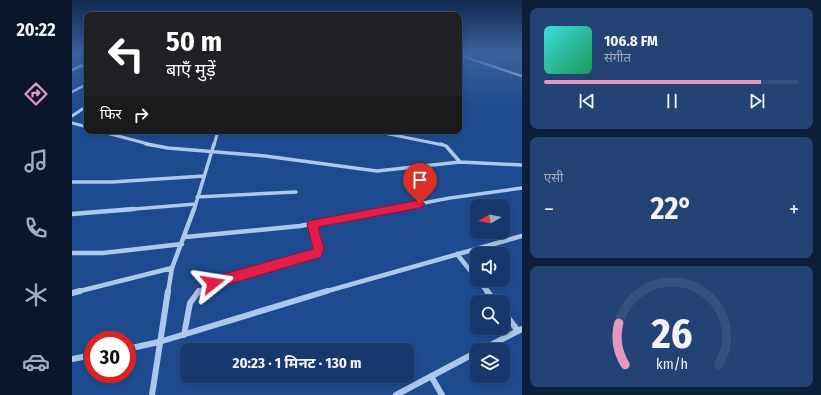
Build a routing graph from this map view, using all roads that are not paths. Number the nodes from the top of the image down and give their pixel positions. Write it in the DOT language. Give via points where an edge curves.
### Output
graph roads {
  1 [pos="505,70"];
  2 [pos="522,76"];
  3 [pos="84,86"];
  4 [pos="72,92"];
  5 [pos="84,108"];
  6 [pos="72,116"];
  7 [pos="72,123"];
  8 [pos="84,126"];
  9 [pos="110,134"];
  10 [pos="217,134"];
  11 [pos="390,134"];
  12 [pos="211,151"];
  13 [pos="460,162"];
  14 [pos="522,165"];
  15 [pos="204,176"];
  16 [pos="72,182"];
  17 [pos="522,188"];
  18 [pos="296,192"];
  19 [pos="198,197"];
  20 [pos="196,204"];
  21 [pos="72,214"];
  22 [pos="312,224"];
  23 [pos="184,236"];
  24 [pos="522,236"];
  25 [pos="182,244"];
  26 [pos="72,253"];
  27 [pos="457,254"];
  28 [pos="172,268"];
  29 [pos="470,271"];
  30 [pos="483,287"];
  31 [pos="72,293"];
  32 [pos="489,295"];
  33 [pos="510,319"];
  34 [pos="520,330"];
  35 [pos="184,335"];
  36 [pos="159,342"];
  37 [pos="495,343"];
  38 [pos="136,347"];
  39 [pos="470,356"];
  40 [pos="84,357"];
  41 [pos="72,359"];
  42 [pos="431,376"];
  43 [pos="152,395"];
  44 [pos="396,395"];
  45 [pos="442,395"];
  1 -- 2 [label="street"];
  3 -- 4 [label="street"];
  5 -- 6 [label="street"];
  7 -- 8 [label="street"];
  9 -- 12 [label="street" via="168,148"];
  10 -- 12 [label="street"];
  11 -- 13 [label="street" via="439,143 446,146"];
  12 -- 13 [label="street" via="377,171"];
  12 -- 15 [label="street"];
  13 -- 14 [label="street"];
  15 -- 16 [label="street"];
  15 -- 19 [label="street"];
  17 -- 22 [label="street" via="450,198"];
  18 -- 19 [label="street"];
  19 -- 20 [label="street"];
  20 -- 21 [label="street"];
  20 -- 23 [label="street"];
  22 -- 23 [label="street"];
  22 -- 35 [label="street" via="319,249 317,253 201,288 190,302"];
  23 -- 25 [label="street"];
  24 -- 27 [label="street"];
  25 -- 26 [label="street" via="103,253"];
  25 -- 28 [label="street"];
  27 -- 29 [label="street"];
  27 -- 35 [label="street"];
  28 -- 31 [label="street"];
  28 -- 36 [label="street"];
  30 -- 32 [label="street"];
  33 -- 34 [label="street"];
  34 -- 37 [label="street"];
  35 -- 36 [label="street"];
  36 -- 38 [label="street"];
  36 -- 43 [label="street"];
  39 -- 42 [label="street"];
  40 -- 41 [label="street"];
  42 -- 44 [label="street"];
  42 -- 45 [label="street"];
}
